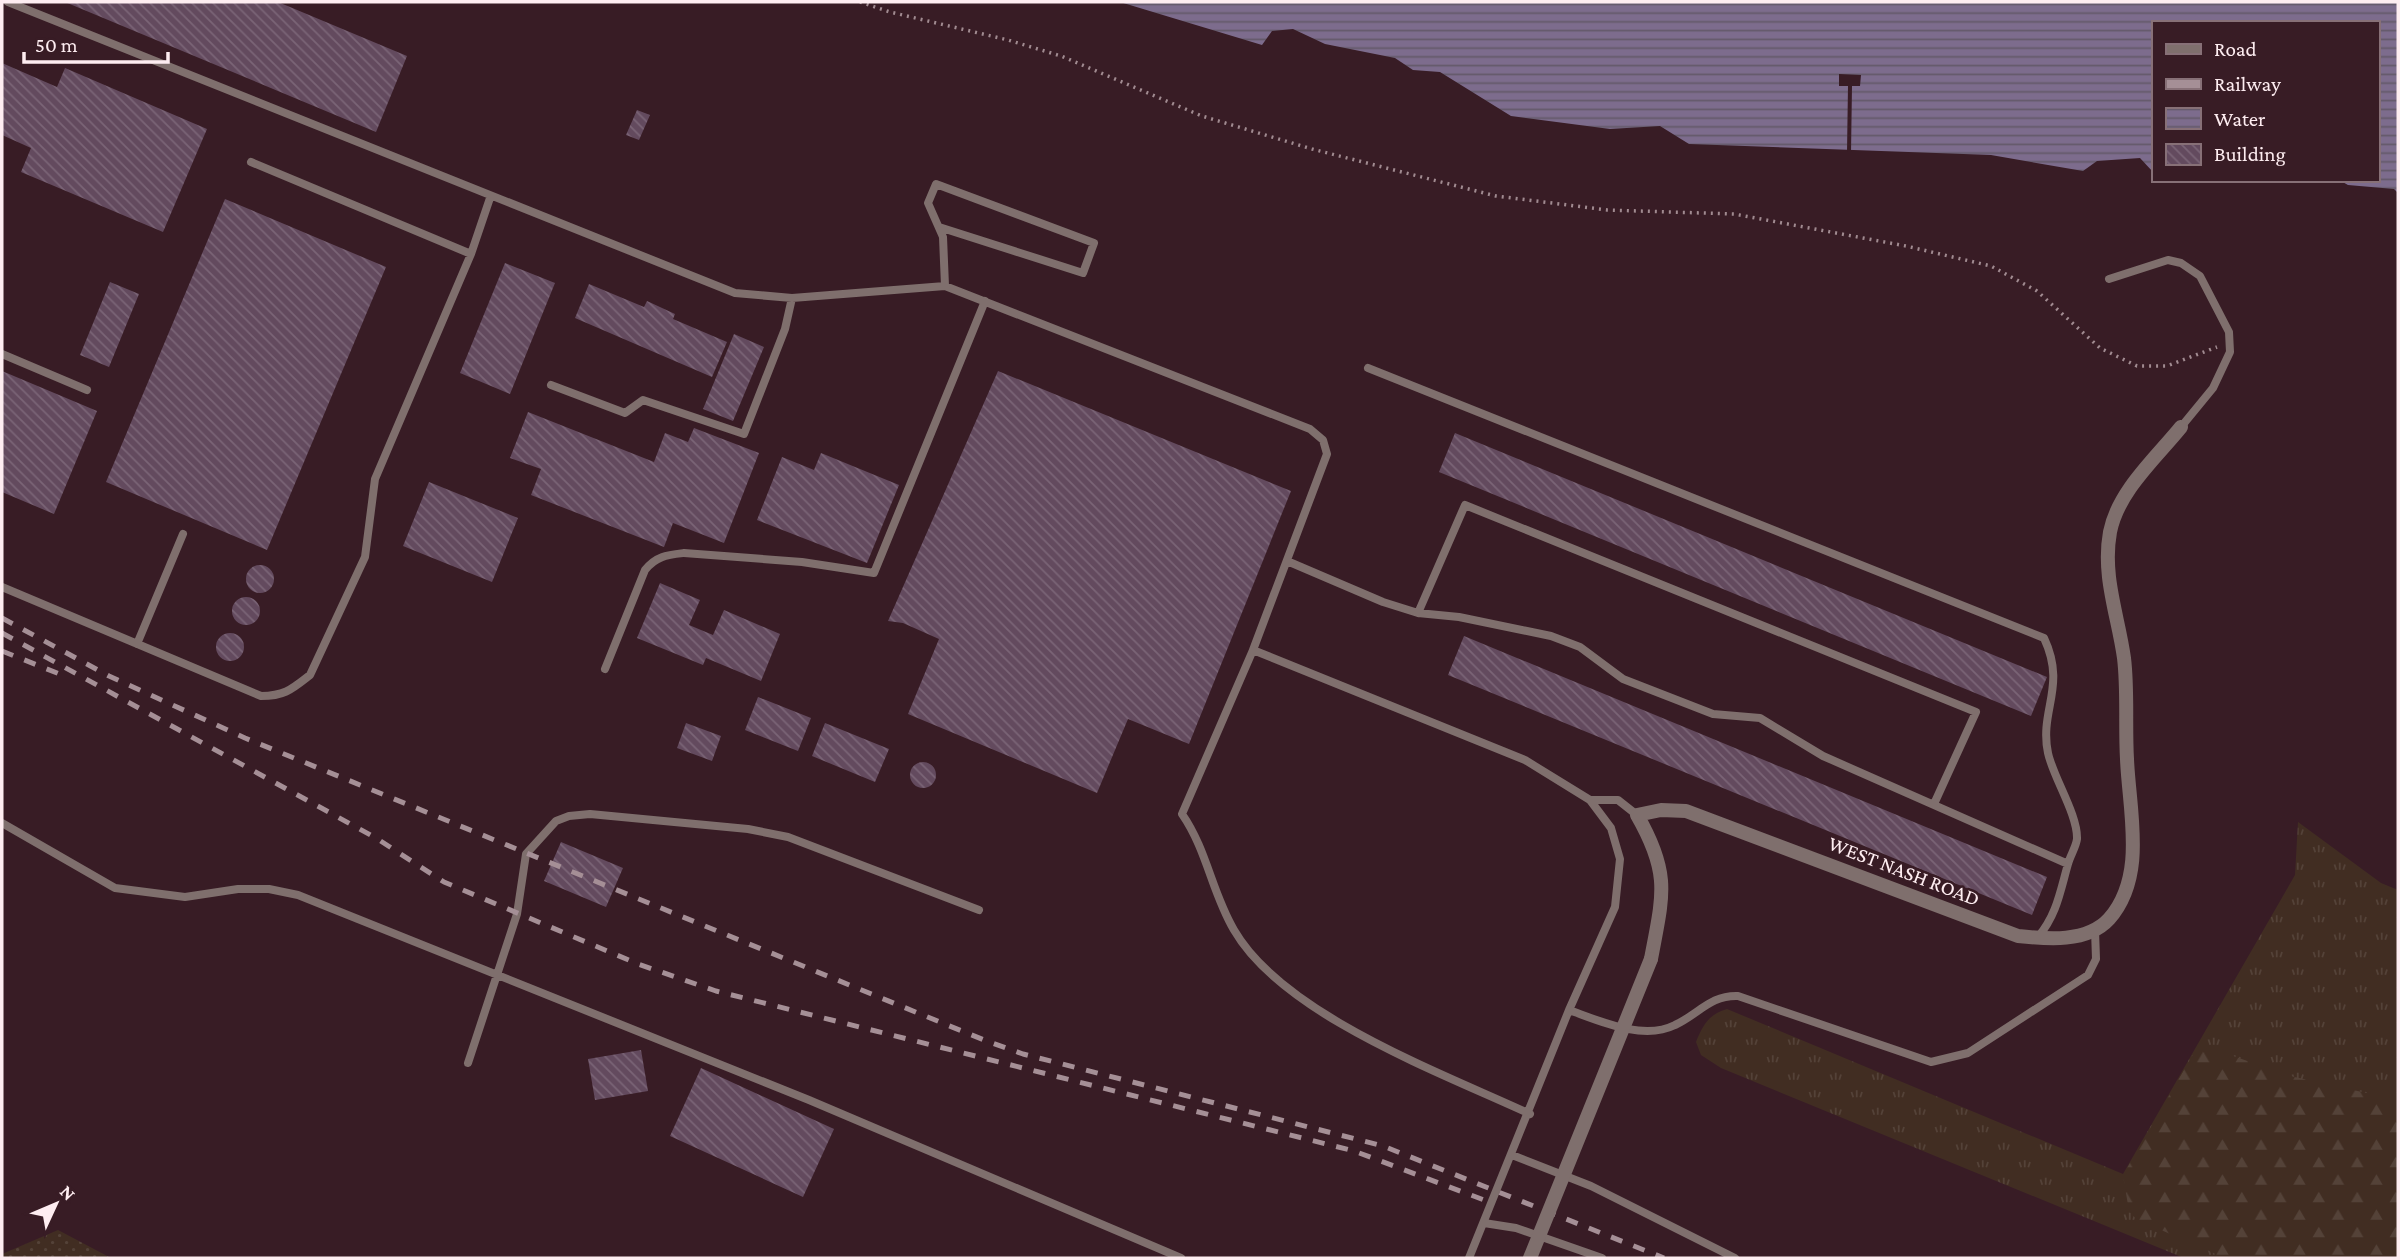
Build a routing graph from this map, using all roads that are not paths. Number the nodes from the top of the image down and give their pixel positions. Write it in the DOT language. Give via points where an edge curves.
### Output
graph roads {
  1 [pos="8,2"];
  2 [pos="251,162"];
  3 [pos="490,198"];
  4 [pos="939,227"];
  5 [pos="471,254"];
  6 [pos="2109,279"];
  7 [pos="944,286"];
  8 [pos="792,298"];
  9 [pos="985,301"];
  10 [pos="2,354"];
  11 [pos="1368,368"];
  12 [pos="551,385"];
  13 [pos="87,390"];
  14 [pos="2181,427"];
  15 [pos="183,534"];
  16 [pos="1287,561"];
  17 [pos="2,587"];
  18 [pos="1418,613"];
  19 [pos="137,644"];
  20 [pos="1253,650"];
  21 [pos="605,669"];
  22 [pos="1590,800"];
  23 [pos="1934,804"];
  24 [pos="1637,815"];
  25 [pos="2,823"];
  26 [pos="2068,864"];
  27 [pos="979,910"];
  28 [pos="2095,930"];
  29 [pos="2037,938"];
  30 [pos="498,977"];
  31 [pos="1569,1010"];
  32 [pos="468,1063"];
  33 [pos="1530,1114"];
  34 [pos="1512,1155"];
  35 [pos="1483,1223"];
  36 [pos="1181,1258"];
  37 [pos="1469,1258"];
  38 [pos="1530,1258"];
  39 [pos="1602,1258"];
  40 [pos="1735,1258"];
  1 -- 3 [label="lane"];
  2 -- 5 [label="lane"];
  3 -- 5 [label="lane"];
  3 -- 8 [label="lane" via="735,293"];
  4 -- 4 [label="lane" via="929,203 936,184 1094,243 1083,273"];
  4 -- 7 [label="lane"];
  5 -- 19 [label="lane" via="375,479 365,557 310,675 279,696 261,695"];
  6 -- 14 [label="lane" via="2168,260 2181,262 2200,276 2229,332 2230,352 2213,388"];
  7 -- 8 [label="lane"];
  7 -- 9 [label="lane"];
  8 -- 12 [label="lane" via="785,329 744,434 643,400 625,413"];
  9 -- 16 [label="lane" via="1310,429 1323,440 1327,454"];
  9 -- 21 [label="lane" via="874,573 802,562 665,555 645,570"];
  10 -- 13 [label="lane"];
  11 -- 26 [label="lane" via="2044,638 2053,658 2054,697 2046,722 2048,753 2077,838"];
  14 -- 28 [label="street" via="2124,496 2110,530 2107,575 2124,659 2134,848 2126,889 2108,920"];
  15 -- 19 [label="lane"];
  16 -- 18 [label="lane" via="1383,603"];
  16 -- 20 [label="lane"];
  17 -- 19 [label="lane"];
  18 -- 23 [label="lane" via="1551,636 1580,647 1623,679 1713,714 1760,718 1823,756"];
  18 -- 23 [label="lane" via="1465,505 1976,712"];
  20 -- 22 [label="lane" via="1525,760"];
  20 -- 33 [label="lane" via="1182,814 1198,837 1234,930 1271,976 1304,1000 1388,1047"];
  22 -- 24 [label="lane" via="1618,800"];
  22 -- 31 [label="lane" via="1611,828 1620,859 1615,907"];
  23 -- 26 [label="lane"];
  24 -- 29 [label="street, WEST NASH ROAD" via="1686,811 1997,930"];
  24 -- 38 [label="street, bridge" via="1651,839 1664,879 1651,959"];
  25 -- 30 [label="lane" via="115,888 185,897 238,889 298,895"];
  26 -- 29 [label="lane" via="2062,896"];
  27 -- 30 [label="lane" via="788,837 748,829 590,814 569,816 545,830 526,854 517,915"];
  28 -- 29 [label="street, WEST NASH ROAD" via="2066,939"];
  28 -- 31 [label="lane" via="2096,959 2088,975 1968,1054 1931,1062 1738,996 1711,1000 1663,1030 1636,1030"];
  30 -- 32 [label="lane"];
  30 -- 36 [label="lane" via="809,1100"];
  31 -- 33 [label="lane"];
  33 -- 34 [label="lane"];
  34 -- 35 [label="lane"];
  34 -- 40 [label="lane" via="1591,1186"];
  35 -- 37 [label="lane"];
  35 -- 39 [label="lane" via="1516,1228"];
}
